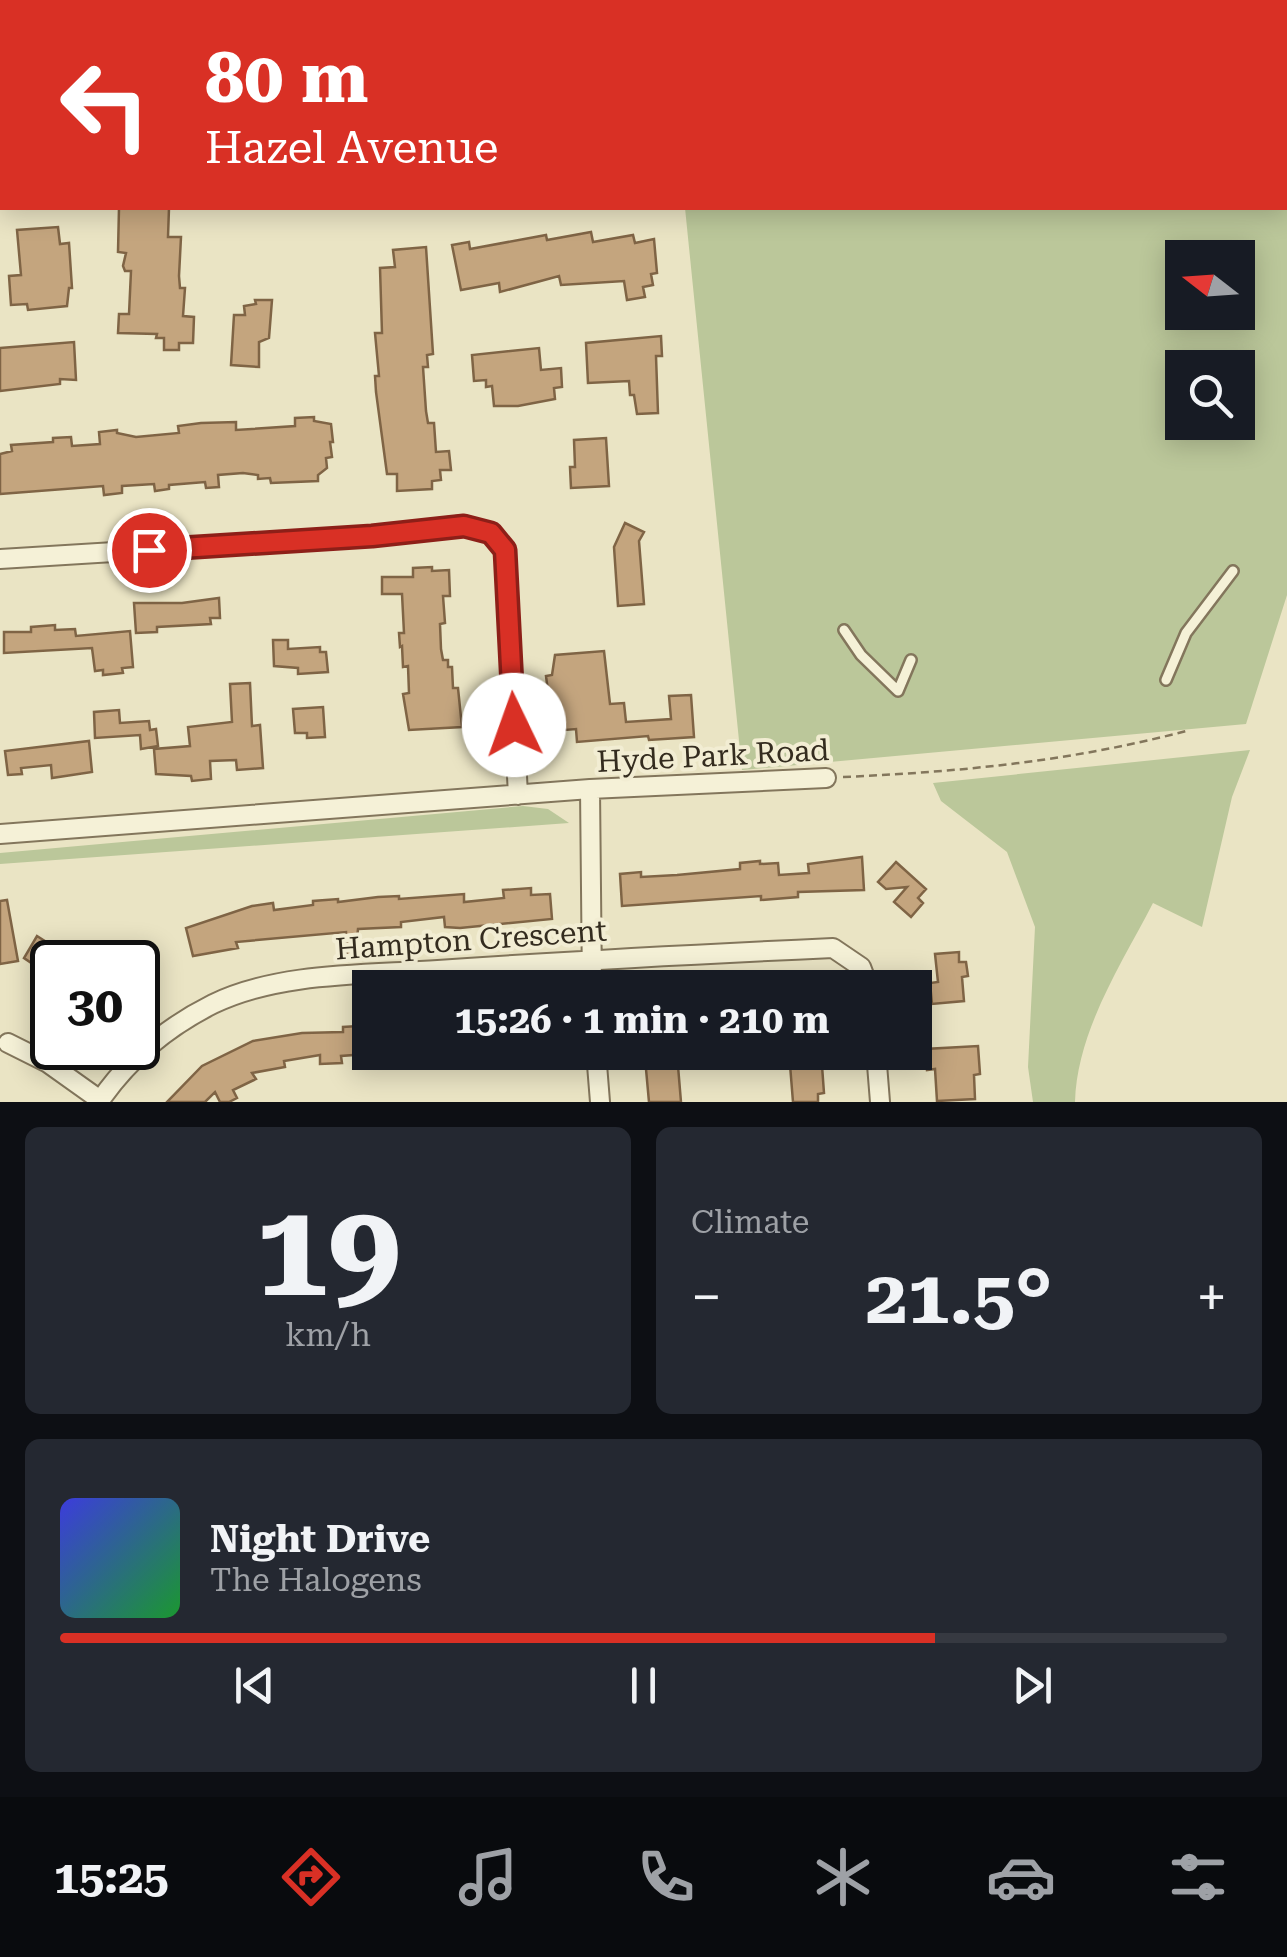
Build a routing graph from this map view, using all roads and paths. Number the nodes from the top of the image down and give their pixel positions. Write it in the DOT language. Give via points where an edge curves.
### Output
graph roads {
  1 [pos="0,559"];
  2 [pos="1233,570"];
  3 [pos="844,630"];
  4 [pos="911,660"];
  5 [pos="1166,680"];
  6 [pos="1186,731"];
  7 [pos="826,778"];
  8 [pos="590,789"];
  9 [pos="518,795"];
  10 [pos="0,834"];
  11 [pos="590,959"];
  12 [pos="591,970"];
  13 [pos="862,970"];
  14 [pos="8,1043"];
  15 [pos="597,1070"];
  16 [pos="877,1070"];
  17 [pos="99,1101"];
  18 [pos="600,1102"];
  19 [pos="880,1102"];
  1 -- 9 [label="street" via="464,526 491,533 505,550"];
  2 -- 5 [label="lane" via="1186,633"];
  3 -- 4 [label="lane" via="898,691"];
  6 -- 7 [label="path, Hyde Park Road" via="956,772"];
  7 -- 8 [label="street, Hyde Park Road"];
  8 -- 9 [label="street, Hyde Park Road"];
  8 -- 11 [label="street"];
  9 -- 10 [label="street, Hyde Park Road"];
  11 -- 12 [label="street"];
  11 -- 13 [label="street, Hampton Crescent" via="833,948"];
  11 -- 17 [label="street, Hampton Crescent" via="292,980 215,1003 184,1022 126,1065"];
  14 -- 17 [label="street"];
  15 -- 18 [label="street"];
  16 -- 19 [label="street"];
}
